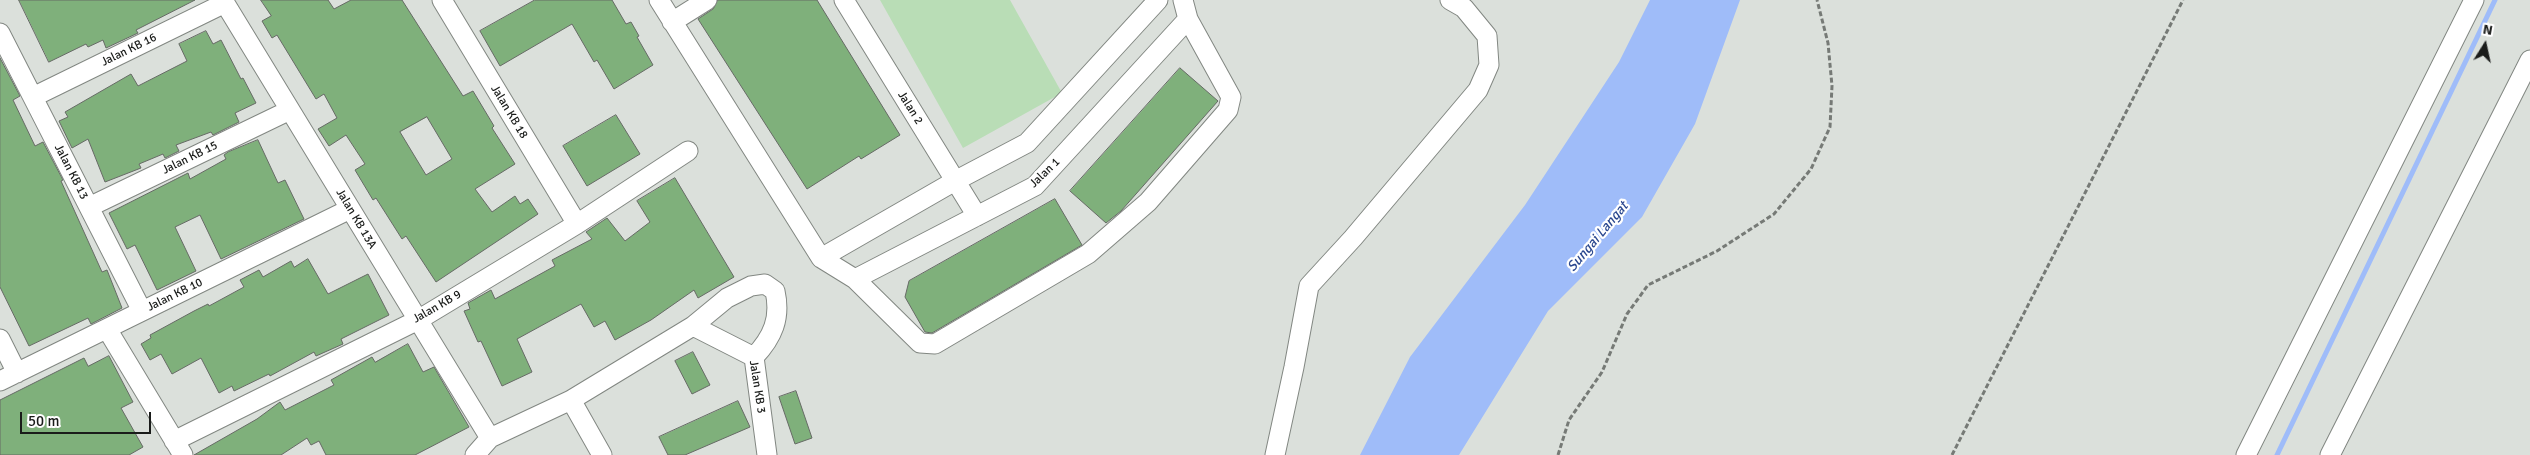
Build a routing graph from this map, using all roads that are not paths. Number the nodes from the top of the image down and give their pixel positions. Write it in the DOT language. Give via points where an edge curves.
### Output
graph roads {
  1 [pos="442,0"];
  2 [pos="659,0"];
  3 [pos="707,0"];
  4 [pos="844,0"];
  5 [pos="1158,0"];
  6 [pos="1183,0"];
  7 [pos="1450,0"];
  8 [pos="2474,0"];
  9 [pos="224,1"];
  10 [pos="1188,19"];
  11 [pos="672,22"];
  12 [pos="0,33"];
  13 [pos="2530,60"];
  14 [pos="33,98"];
  15 [pos="290,110"];
  16 [pos="688,151"];
  17 [pos="955,180"];
  18 [pos="89,207"];
  19 [pos="350,209"];
  20 [pos="977,216"];
  21 [pos="577,224"];
  22 [pos="821,258"];
  23 [pos="855,279"];
  24 [pos="142,311"];
  25 [pos="418,320"];
  26 [pos="693,326"];
  27 [pos="106,329"];
  28 [pos="0,339"];
  29 [pos="754,356"];
  30 [pos="17,373"];
  31 [pos="0,381"];
  32 [pos="571,400"];
  33 [pos="490,438"];
  34 [pos="178,448"];
  35 [pos="476,455"];
  36 [pos="602,455"];
  37 [pos="768,455"];
  38 [pos="1275,455"];
  39 [pos="2246,455"];
  40 [pos="2330,455"];
  1 -- 21 [label="street, Jalan KB 18"];
  2 -- 11 [label="street"];
  3 -- 11 [label="street"];
  4 -- 17 [label="street, Jalan 2"];
  5 -- 17 [label="street" via="1027,143"];
  6 -- 10 [label="street"];
  7 -- 38 [label="street" via="1464,8 1487,36 1489,65 1478,90 1309,286"];
  8 -- 39 [label="street"];
  9 -- 14 [label="street, Jalan KB 16"];
  9 -- 15 [label="street, Jalan KB 13A"];
  10 -- 20 [label="street, Jalan 1" via="1035,186"];
  10 -- 23 [label="street" via="1231,97 1231,104 1148,202 1088,254 935,344 926,345 920,343"];
  11 -- 22 [label="street"];
  12 -- 14 [label="street, Jalan KB 13"];
  13 -- 40 [label="street"];
  14 -- 18 [label="street, Jalan KB 13"];
  15 -- 18 [label="street, Jalan KB 15"];
  15 -- 19 [label="street, Jalan KB 13A"];
  16 -- 21 [label="street, Jalan KB 9"];
  17 -- 20 [label="street, Jalan 2"];
  17 -- 22 [label="street"];
  18 -- 24 [label="street, Jalan KB 13"];
  19 -- 24 [label="street, Jalan KB 10"];
  19 -- 25 [label="street, Jalan KB 13A"];
  20 -- 23 [label="street, Jalan 1"];
  21 -- 25 [label="street, Jalan KB 9"];
  22 -- 23 [label="street"];
  24 -- 27 [label="street, Jalan KB 10"];
  25 -- 33 [label="street, Jalan KB 13A"];
  25 -- 34 [label="street, Jalan KB 9"];
  26 -- 29 [label="street, Jalan KB 3"];
  26 -- 29 [label="street" via="727,298 751,286 765,284 775,291 778,304 768,342"];
  26 -- 32 [label="street"];
  27 -- 30 [label="street, Jalan KB 10"];
  27 -- 34 [label="street"];
  28 -- 30 [label="street"];
  29 -- 37 [label="street, Jalan KB 3"];
  30 -- 31 [label="street, Jalan KB 10"];
  32 -- 33 [label="street"];
  32 -- 36 [label="street"];
  33 -- 35 [label="street"];
}
